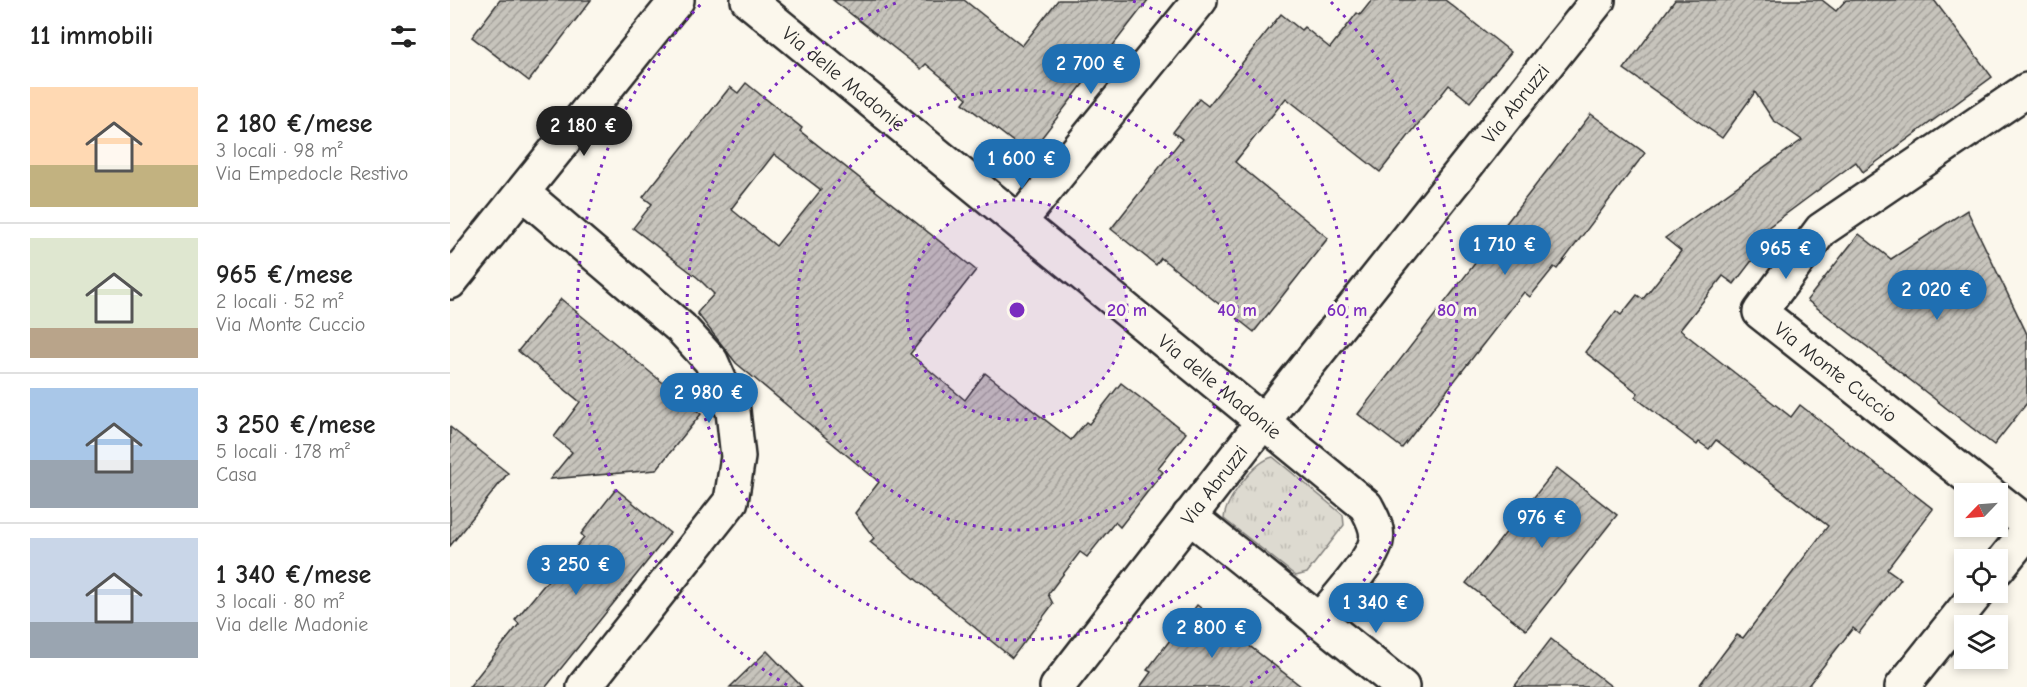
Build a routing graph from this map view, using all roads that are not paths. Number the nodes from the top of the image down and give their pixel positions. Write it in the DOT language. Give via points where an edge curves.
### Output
graph roads {
  1 [pos="677,0"];
  2 [pos="748,0"];
  3 [pos="1200,0"];
  4 [pos="1598,0"];
  5 [pos="2027,90"];
  6 [pos="523,193"];
  7 [pos="1020,221"];
  8 [pos="450,282"];
  9 [pos="1263,421"];
  10 [pos="1976,483"];
  11 [pos="2008,508"];
  12 [pos="1189,516"];
  13 [pos="2027,523"];
  14 [pos="2027,532"];
  15 [pos="2008,556"];
  16 [pos="1969,603"];
  17 [pos="1319,621"];
  18 [pos="584,687"];
  19 [pos="1057,687"];
  20 [pos="1402,687"];
  21 [pos="1902,687"];
  1 -- 6 [label="street"];
  2 -- 7 [label="street, Via delle Madonie"];
  3 -- 7 [label="street"];
  4 -- 9 [label="street, Via Abruzzi"];
  5 -- 10 [label="street, Via Monte Cuccio" via="1821,230 1760,312"];
  6 -- 8 [label="street"];
  6 -- 18 [label="street" via="681,328 711,362 733,411 738,457 731,501"];
  7 -- 9 [label="street, Via delle Madonie"];
  9 -- 12 [label="street, Via Abruzzi"];
  9 -- 17 [label="street, Via delle Madonie" via="1366,506 1375,523 1377,540 1371,555"];
  11 -- 13 [label="street"];
  12 -- 17 [label="street"];
  12 -- 19 [label="street, Via Abruzzi"];
  14 -- 15 [label="street"];
  16 -- 21 [label="street"];
  17 -- 20 [label="street"];
}
